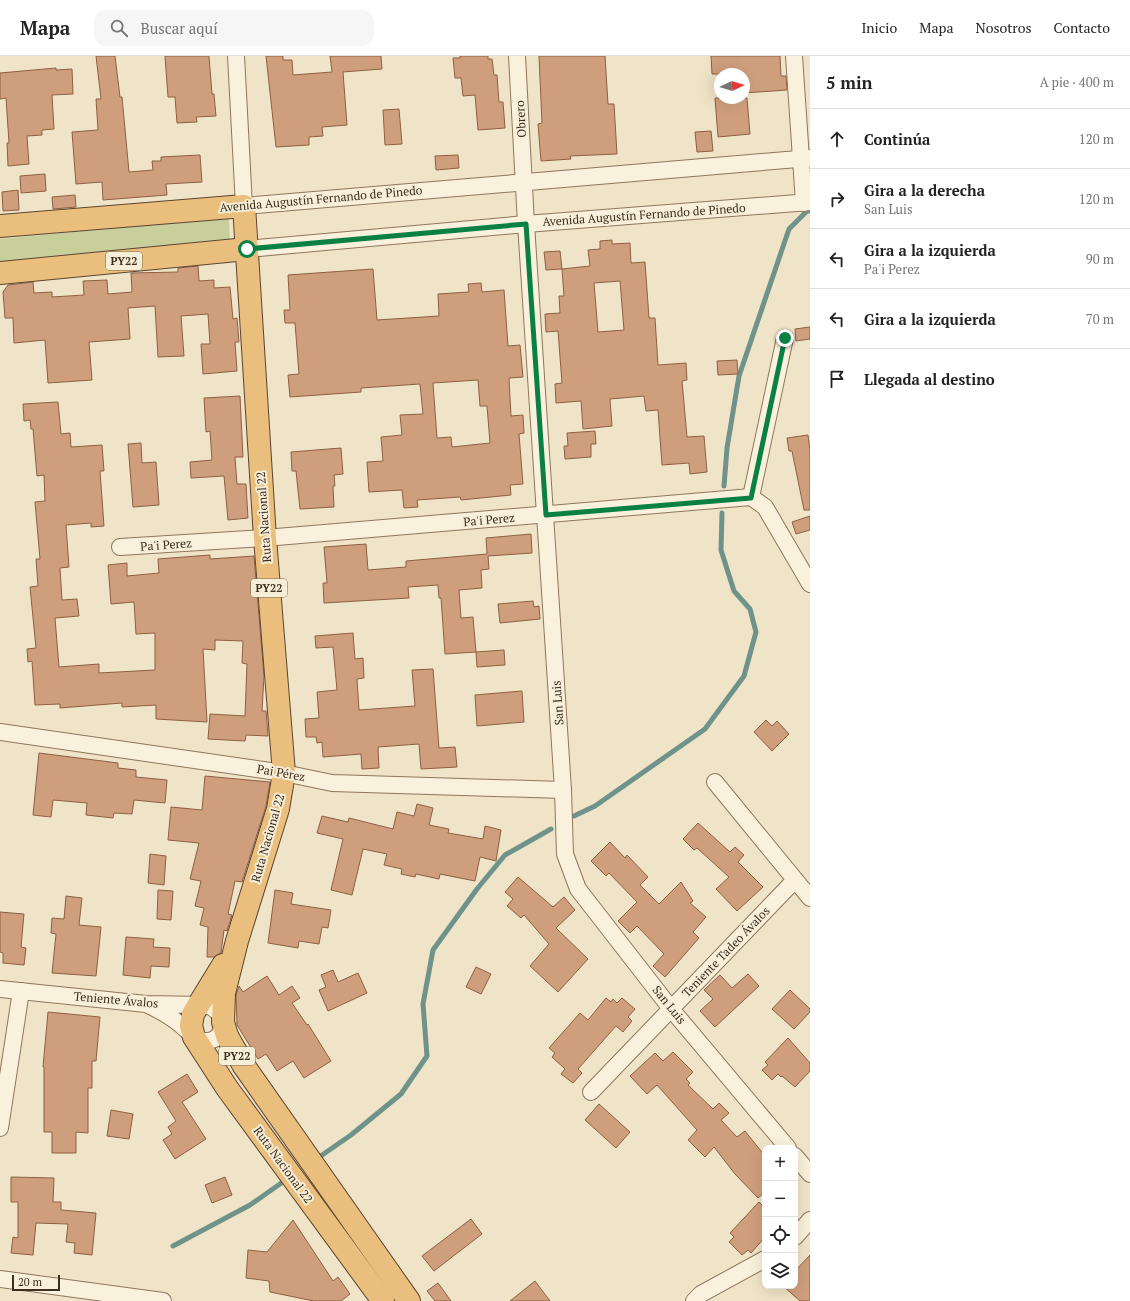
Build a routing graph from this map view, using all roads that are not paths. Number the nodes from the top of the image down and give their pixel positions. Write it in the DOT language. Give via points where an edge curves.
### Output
graph roads {
  1 [pos="236,56"];
  2 [pos="517,56"];
  3 [pos="794,56"];
  4 [pos="805,158"];
  5 [pos="524,182"];
  6 [pos="807,203"];
  7 [pos="244,206"];
  8 [pos="526,224"];
  9 [pos="0,226"];
  10 [pos="247,249"];
  11 [pos="0,273"];
  12 [pos="785,338"];
  13 [pos="751,498"];
  14 [pos="546,515"];
  15 [pos="265,538"];
  16 [pos="120,548"];
  17 [pos="810,584"];
  18 [pos="0,732"];
  19 [pos="284,773"];
  20 [pos="715,782"];
  21 [pos="563,790"];
  22 [pos="795,880"];
  23 [pos="810,898"];
  24 [pos="237,941"];
  25 [pos="0,989"];
  26 [pos="22,991"];
  27 [pos="146,1004"];
  28 [pos="198,1005"];
  29 [pos="672,1010"];
  30 [pos="223,1022"];
  31 [pos="194,1037"];
  32 [pos="591,1092"];
  33 [pos="0,1128"];
  34 [pos="785,1145"];
  35 [pos="798,1160"];
  36 [pos="810,1174"];
  37 [pos="810,1220"];
  38 [pos="798,1234"];
  39 [pos="762,1261"];
  40 [pos="0,1279"];
  41 [pos="163,1301"];
  42 [pos="383,1301"];
  43 [pos="409,1301"];
  44 [pos="694,1301"];
  1 -- 7 [label="street"];
  2 -- 5 [label="street, Obrero"];
  3 -- 4 [label="street"];
  4 -- 5 [label="street, Avenida Augustín Fernando de Pinedo"];
  4 -- 6 [label="street"];
  5 -- 7 [label="street, Avenida Augustín Fernando de Pinedo"];
  5 -- 8 [label="street, San Luis"];
  6 -- 8 [label="street, Avenida Augustín Fernando de Pinedo"];
  7 -- 9 [label="highway, Avenida Augustín Fernando de Pinedo"];
  7 -- 10 [label="highway, Ruta Nacional 22 / PY22"];
  8 -- 10 [label="street, Avenida Augustín Fernando de Pinedo"];
  8 -- 14 [label="street, San Luis"];
  10 -- 11 [label="highway, Avenida Augustín Fernando de Pinedo / PY22"];
  10 -- 15 [label="highway, Ruta Nacional 22 / PY22"];
  12 -- 13 [label="street"];
  13 -- 14 [label="street, Pa'i Perez"];
  13 -- 17 [label="street" via="765,506"];
  14 -- 15 [label="street, Pa'i Perez"];
  14 -- 21 [label="street, San Luis"];
  15 -- 16 [label="street, Pa'i Perez"];
  15 -- 19 [label="highway, Ruta Nacional 22 / PY22"];
  18 -- 19 [label="street, Pai Pérez"];
  19 -- 21 [label="street, Pai Pérez" via="332,783"];
  19 -- 24 [label="highway, Ruta Nacional 22 / PY22" via="278,809"];
  20 -- 22 [label="street"];
  21 -- 29 [label="street, San Luis" via="565,854 578,889"];
  22 -- 23 [label="street"];
  22 -- 29 [label="street, Teniente Tadeo Ávalos"];
  24 -- 28 [label="highway, Ruta Nacional 22 / PY22"];
  24 -- 30 [label="highway, Ruta Nacional 22 / PY22" via="226,979"];
  25 -- 26 [label="street, Teniente Ávalos"];
  26 -- 27 [label="street, Teniente Ávalos"];
  26 -- 33 [label="street"];
  27 -- 28 [label="street, Teniente Ávalos"];
  27 -- 31 [label="street" via="166,1014"];
  28 -- 30 [label="street, Teniente Ávalos" via="215,1008"];
  28 -- 31 [label="highway, Ruta Nacional 22 / PY22" via="191,1026"];
  29 -- 32 [label="street, Teniente Tadeo Ávalos"];
  29 -- 34 [label="street, San Luis"];
  30 -- 31 [label="street" via="222,1030 213,1039 201,1041"];
  30 -- 43 [label="highway, Ruta Nacional 22 / PY22" via="234,1050"];
  31 -- 42 [label="highway, Ruta Nacional 22 / PY22" via="227,1088"];
  35 -- 36 [label="street"];
  37 -- 38 [label="street"];
  39 -- 44 [label="street" via="701,1294"];
  40 -- 41 [label="street"];
}
